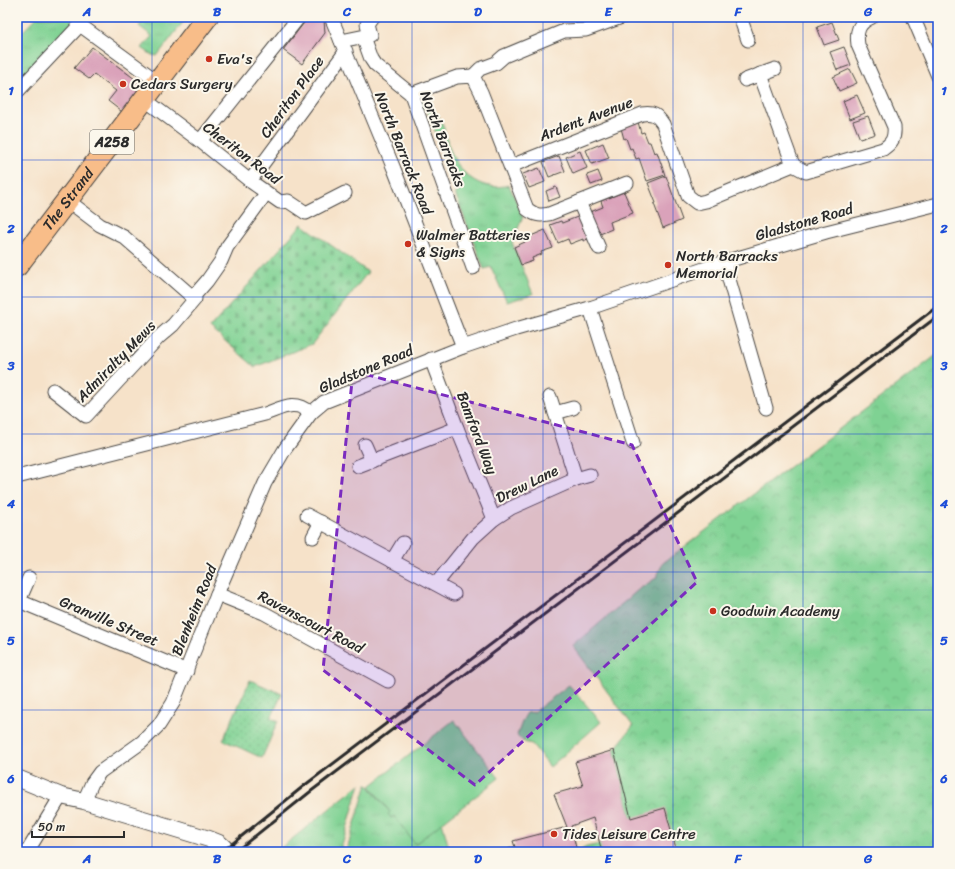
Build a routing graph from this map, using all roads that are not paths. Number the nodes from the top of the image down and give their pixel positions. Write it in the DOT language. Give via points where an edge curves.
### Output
graph roads {
  1 [pos="206,17"];
  2 [pos="299,17"];
  3 [pos="331,17"];
  4 [pos="372,17"];
  5 [pos="622,17"];
  6 [pos="740,17"];
  7 [pos="872,17"];
  8 [pos="913,17"];
  9 [pos="367,36"];
  10 [pos="748,40"];
  11 [pos="344,46"];
  12 [pos="775,69"];
  13 [pos="760,74"];
  14 [pos="473,76"];
  15 [pos="938,76"];
  16 [pos="745,80"];
  17 [pos="158,82"];
  18 [pos="17,92"];
  19 [pos="411,94"];
  20 [pos="144,99"];
  21 [pos="200,141"];
  22 [pos="793,165"];
  23 [pos="510,166"];
  24 [pos="250,181"];
  25 [pos="627,183"];
  26 [pos="345,193"];
  27 [pos="262,199"];
  28 [pos="67,200"];
  29 [pos="579,202"];
  30 [pos="938,204"];
  31 [pos="599,248"];
  32 [pos="724,262"];
  33 [pos="17,266"];
  34 [pos="473,268"];
  35 [pos="193,297"];
  36 [pos="590,308"];
  37 [pos="463,347"];
  38 [pos="431,359"];
  39 [pos="53,390"];
  40 [pos="550,397"];
  41 [pos="573,408"];
  42 [pos="766,408"];
  43 [pos="311,413"];
  44 [pos="555,413"];
  45 [pos="457,428"];
  46 [pos="633,443"];
  47 [pos="365,445"];
  48 [pos="372,461"];
  49 [pos="358,466"];
  50 [pos="590,475"];
  51 [pos="17,477"];
  52 [pos="576,479"];
  53 [pos="307,515"];
  54 [pos="494,519"];
  55 [pos="321,522"];
  56 [pos="313,537"];
  57 [pos="403,543"];
  58 [pos="392,561"];
  59 [pos="29,578"];
  60 [pos="436,584"];
  61 [pos="217,594"];
  62 [pos="454,594"];
  63 [pos="187,671"];
  64 [pos="388,681"];
  65 [pos="17,778"];
  66 [pos="61,796"];
  67 [pos="84,801"];
  68 [pos="28,852"];
  69 [pos="229,852"];
  1 -- 17 [label="main road, The Strand / A258"];
  2 -- 21 [label="street"];
  3 -- 11 [label="street, North Barrack Road"];
  4 -- 9 [label="street" via="366,24"];
  5 -- 14 [label="street" via="586,30 564,31 504,56 496,63 480,69"];
  6 -- 10 [label="street"];
  7 -- 22 [label="street" via="860,25 856,35 894,127 895,136 883,149 806,172"];
  8 -- 15 [label="street"];
  9 -- 11 [label="street"];
  9 -- 19 [label="street, North Barracks" via="371,59 375,65"];
  11 -- 24 [label="street, Cheriton Place"];
  11 -- 37 [label="street, North Barrack Road"];
  12 -- 13 [label="street"];
  13 -- 16 [label="street"];
  13 -- 22 [label="street"];
  14 -- 19 [label="street" via="457,77"];
  14 -- 23 [label="street"];
  17 -- 18 [label="street" via="80,24"];
  17 -- 20 [label="main road, The Strand / A258"];
  19 -- 34 [label="street, North Barracks"];
  20 -- 21 [label="street, Cheriton Road"];
  20 -- 28 [label="main road, The Strand / A258"];
  21 -- 24 [label="street, Cheriton Road"];
  22 -- 23 [label="street, Ardent Avenue" via="697,203 688,196 664,124 658,116 651,113 642,114"];
  23 -- 29 [label="street" via="527,209 536,215 549,214"];
  24 -- 26 [label="street, Cheriton Road" via="280,202 288,201 306,213"];
  25 -- 29 [label="street"];
  27 -- 35 [label="street, Admiralty Mews" via="227,247 207,281"];
  28 -- 33 [label="main road, The Strand / A258"];
  28 -- 35 [label="street" via="100,225 124,237"];
  29 -- 31 [label="street"];
  30 -- 32 [label="street, Gladstone Road" via="826,232"];
  32 -- 36 [label="street, Gladstone Road"];
  32 -- 42 [label="street"];
  35 -- 39 [label="street, Admiralty Mews" via="195,299 179,319 86,416"];
  36 -- 37 [label="street, Gladstone Road"];
  36 -- 46 [label="street"];
  37 -- 38 [label="street, Gladstone Road"];
  38 -- 43 [label="street, Gladstone Road" via="324,402"];
  38 -- 45 [label="street, Bamford Way"];
  40 -- 44 [label="street"];
  41 -- 44 [label="street"];
  43 -- 51 [label="street, Gladstone Road" via="306,408 293,405"];
  43 -- 61 [label="street, Blenheim Road" via="265,483"];
  44 -- 52 [label="street"];
  45 -- 48 [label="street"];
  45 -- 54 [label="street, Bamford Way"];
  47 -- 48 [label="street"];
  48 -- 49 [label="street"];
  50 -- 52 [label="street, Drew Lane"];
  52 -- 54 [label="street, Drew Lane" via="511,508"];
  53 -- 55 [label="street"];
  54 -- 60 [label="street, Drew Lane" via="473,538"];
  55 -- 56 [label="street"];
  55 -- 58 [label="street"];
  57 -- 58 [label="street"];
  58 -- 60 [label="street"];
  59 -- 63 [label="street, Granville Street" via="19,601"];
  60 -- 62 [label="street"];
  61 -- 63 [label="street, Blenheim Road"];
  61 -- 64 [label="street, Ravenscourt Road" via="264,613"];
  63 -- 67 [label="street, Blenheim Road" via="173,703 159,725 142,742 100,772"];
  65 -- 66 [label="street"];
  66 -- 67 [label="street"];
  66 -- 68 [label="street"];
  67 -- 69 [label="street" via="209,839 219,843"];
}
